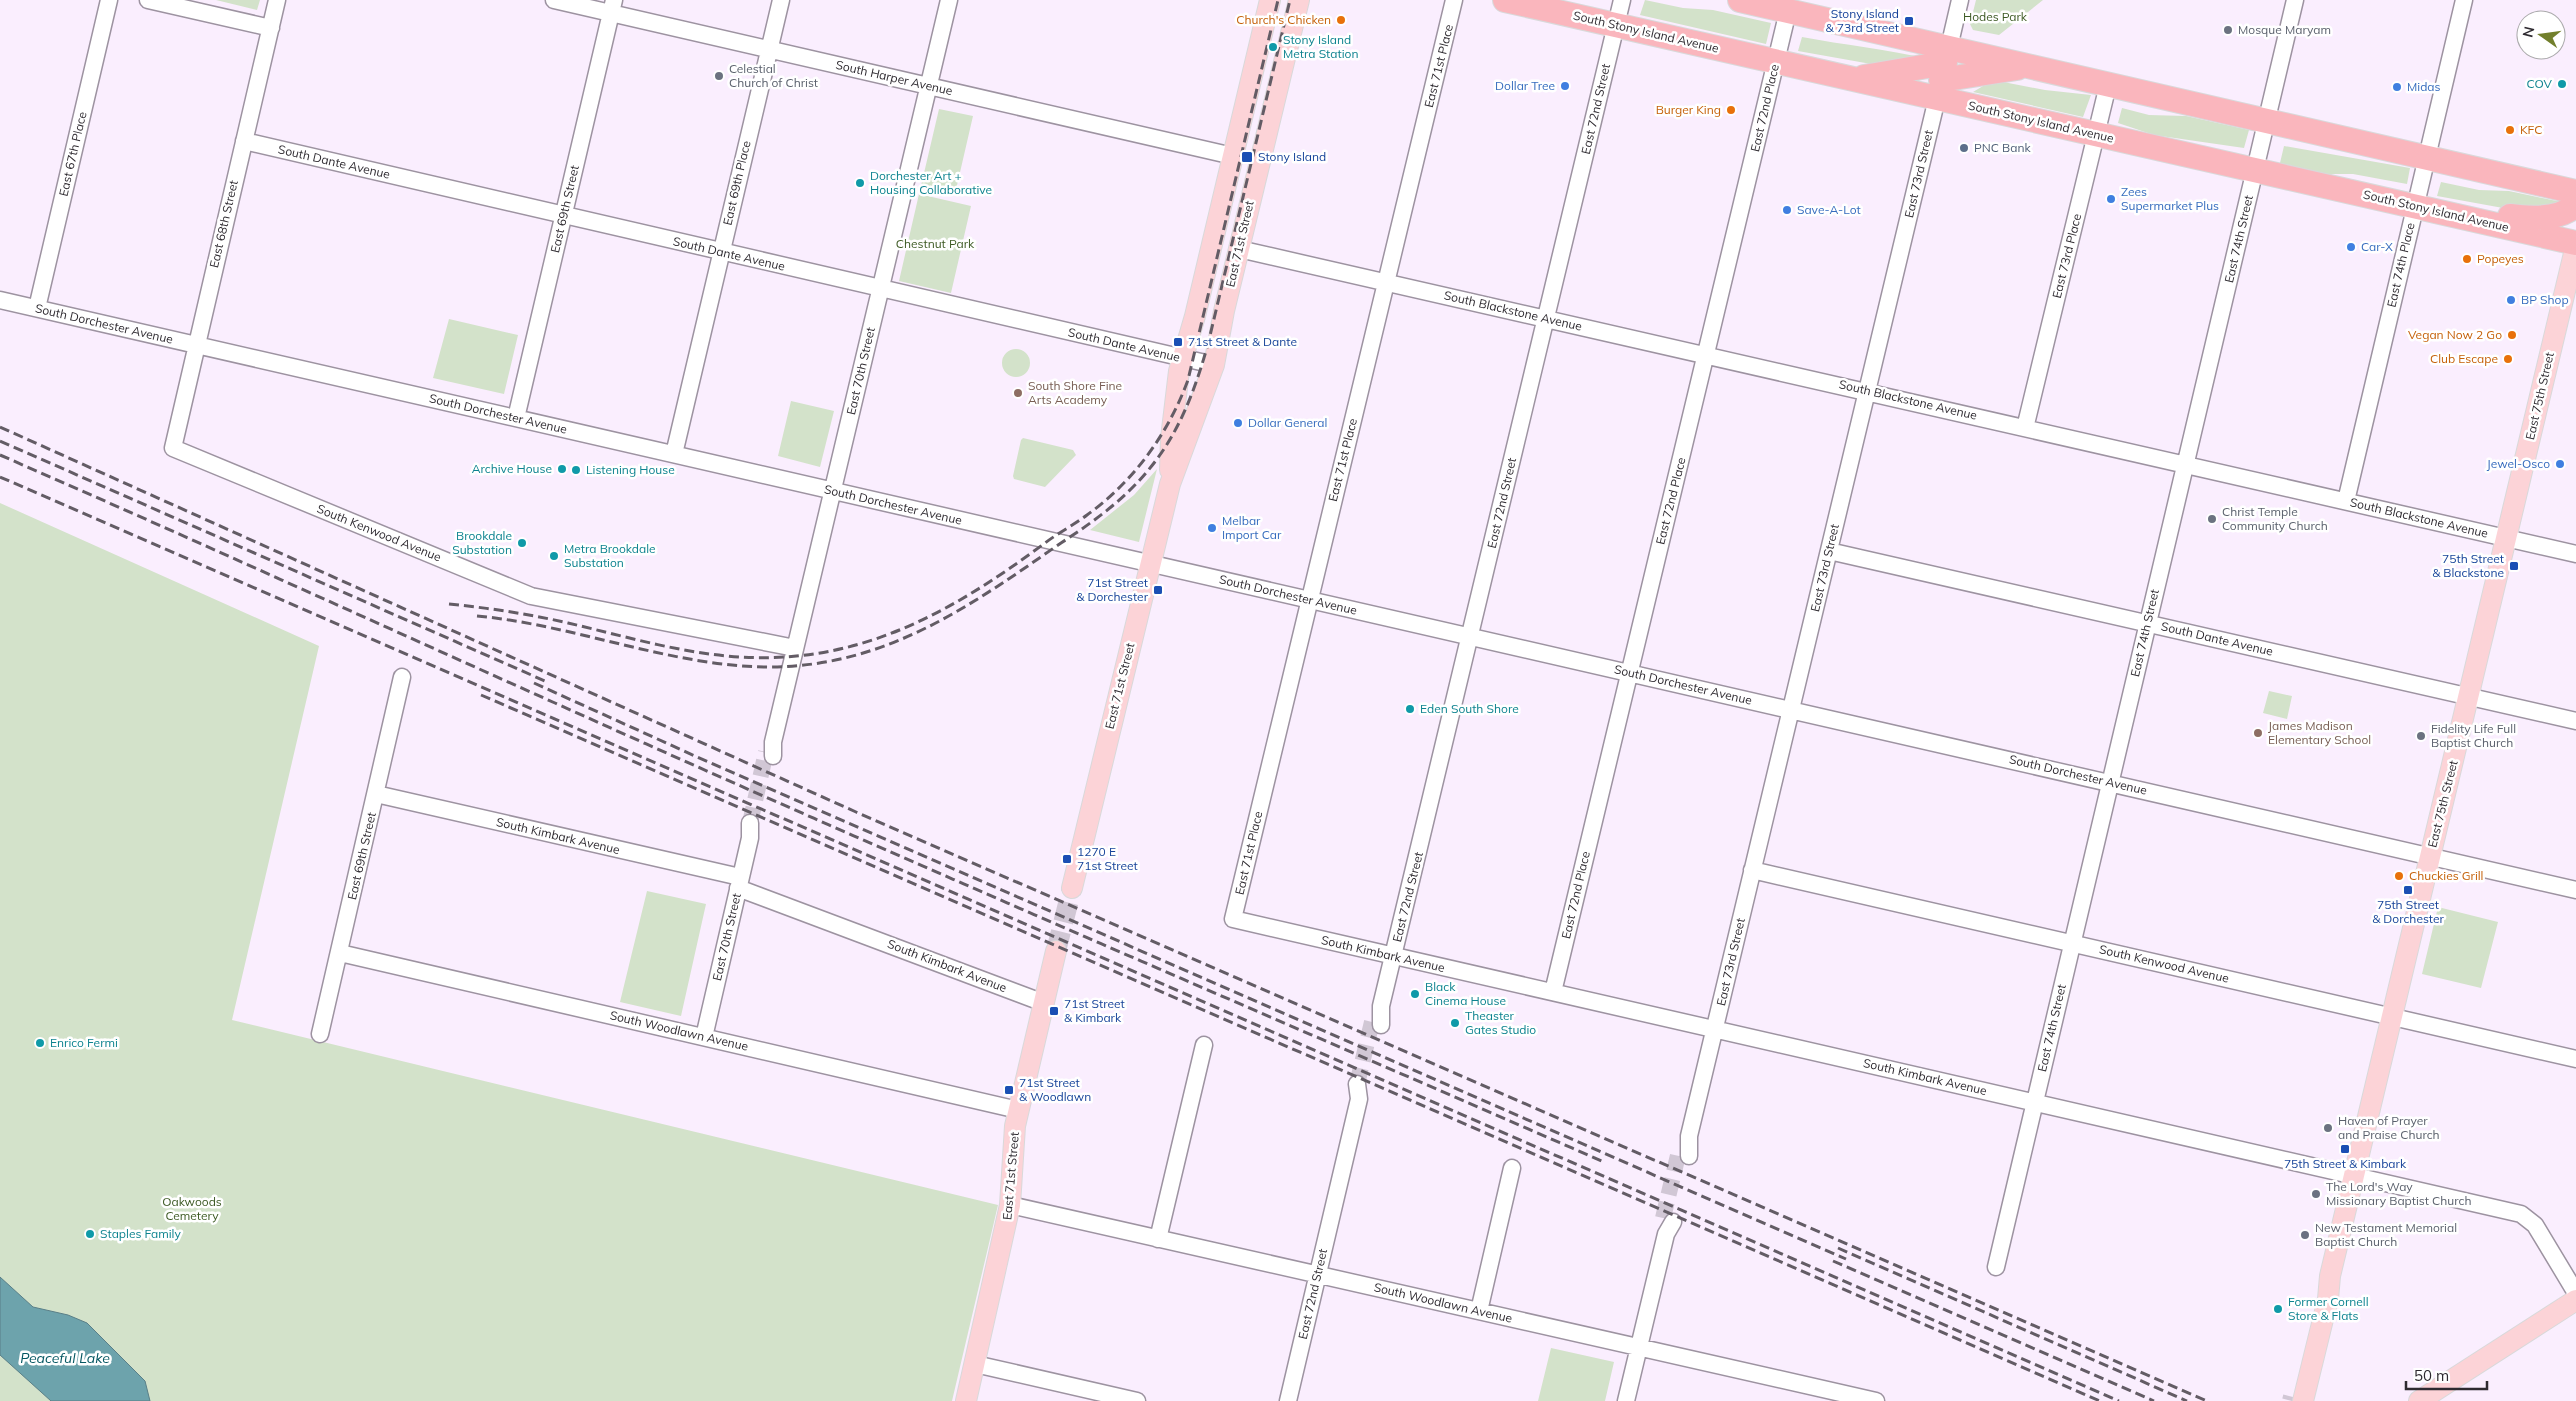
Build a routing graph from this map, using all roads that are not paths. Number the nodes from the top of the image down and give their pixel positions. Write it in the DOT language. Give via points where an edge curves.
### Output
graph roads {
  1 [pos="109,0"];
  2 [pos="148,0"];
  3 [pos="277,0"];
  4 [pos="554,0"];
  5 [pos="780,0"];
  6 [pos="949,0"];
  7 [pos="1270,0"];
  8 [pos="1299,0"];
  9 [pos="1454,0"];
  10 [pos="1506,0"];
  11 [pos="1622,0"];
  12 [pos="1740,0"];
  13 [pos="1960,0"];
  14 [pos="2295,0"];
  15 [pos="2464,0"];
  16 [pos="612,7"];
  17 [pos="1788,11"];
  18 [pos="1616,25"];
  19 [pos="271,28"];
  20 [pos="768,49"];
  21 [pos="1776,62"];
  22 [pos="2028,66"];
  23 [pos="1943,72"];
  24 [pos="1852,79"];
  25 [pos="2108,85"];
  26 [pos="929,86"];
  27 [pos="2266,121"];
  28 [pos="2097,135"];
  29 [pos="244,141"];
  30 [pos="1233,156"];
  31 [pos="2427,157"];
  32 [pos="2255,171"];
  33 [pos="2576,192"];
  34 [pos="2576,205"];
  35 [pos="2415,206"];
  36 [pos="564,216"];
  37 [pos="2484,222"];
  38 [pos="2576,244"];
  39 [pos="1239,249"];
  40 [pos="721,252"];
  41 [pos="1386,282"];
  42 [pos="880,289"];
  43 [pos="0,300"];
  44 [pos="37,308"];
  45 [pos="1546,318"];
  46 [pos="196,345"];
  47 [pos="1706,355"];
  48 [pos="1182,358"];
  49 [pos="1214,366"];
  50 [pos="1867,390"];
  51 [pos="516,418"];
  52 [pos="2025,428"];
  53 [pos="173,448"];
  54 [pos="674,454"];
  55 [pos="2185,465"];
  56 [pos="1170,484"];
  57 [pos="832,491"];
  58 [pos="2346,501"];
  59 [pos="2506,538"];
  60 [pos="1829,551"];
  61 [pos="2576,554"];
  62 [pos="1150,563"];
  63 [pos="1309,600"];
  64 [pos="2148,624"];
  65 [pos="1470,636"];
  66 [pos="795,648"];
  67 [pos="1629,673"];
  68 [pos="402,677"];
  69 [pos="2469,697"];
  70 [pos="1791,710"];
  71 [pos="2576,722"];
  72 [pos="771,750"];
  73 [pos="2110,783"];
  74 [pos="376,794"];
  75 [pos="752,829"];
  76 [pos="2430,856"];
  77 [pos="1752,870"];
  78 [pos="739,883"];
  79 [pos="1072,888"];
  80 [pos="2576,890"];
  81 [pos="1233,919"];
  82 [pos="2072,943"];
  83 [pos="1056,951"];
  84 [pos="340,953"];
  85 [pos="1393,956"];
  86 [pos="1554,992"];
  87 [pos="1044,1003"];
  88 [pos="2392,1017"];
  89 [pos="1377,1023"];
  90 [pos="1715,1028"];
  91 [pos="320,1034"];
  92 [pos="704,1037"];
  93 [pos="1204,1045"];
  94 [pos="2576,1059"];
  95 [pos="1361,1090"];
  96 [pos="2034,1102"];
  97 [pos="1018,1110"];
  98 [pos="1684,1153"];
  99 [pos="1512,1168"];
  100 [pos="2354,1176"];
  101 [pos="1010,1205"];
  102 [pos="1667,1225"];
  103 [pos="1158,1239"];
  104 [pos="1996,1267"];
  105 [pos="1318,1275"];
  106 [pos="2576,1293"];
  107 [pos="2576,1300"];
  108 [pos="1479,1311"];
  109 [pos="1638,1348"];
  110 [pos="975,1364"];
  111 [pos="2298,1399"];
  112 [pos="966,1401"];
  113 [pos="1137,1401"];
  114 [pos="1288,1401"];
  115 [pos="1626,1401"];
  116 [pos="1876,1401"];
  117 [pos="2419,1401"];
  1 -- 44 [label="street, East 67th Place"];
  2 -- 19 [label="street"];
  3 -- 19 [label="street, East 68th Street"];
  4 -- 16 [label="street, South Harper Avenue"];
  5 -- 20 [label="street, East 69th Place"];
  6 -- 26 [label="street, East 70th Street"];
  7 -- 30 [label="main road, East 71st Street"];
  8 -- 39 [label="main road, East 71st Street"];
  9 -- 41 [label="street, East 71st Place"];
  10 -- 18 [label="highway, South Stony Island Avenue"];
  11 -- 18 [label="street, East 72nd Street"];
  12 -- 17 [label="highway, South Stony Island Avenue"];
  13 -- 23 [label="street, East 73rd Street"];
  14 -- 27 [label="street, East 74th Street"];
  15 -- 31 [label="street, East 74th Place"];
  16 -- 20 [label="street, South Harper Avenue"];
  16 -- 36 [label="street, East 69th Street"];
  17 -- 21 [label="street, East 72nd Place"];
  17 -- 23 [label="highway, South Stony Island Avenue"];
  18 -- 21 [label="highway, South Stony Island Avenue"];
  18 -- 45 [label="street, East 72nd Street"];
  19 -- 29 [label="street, East 68th Street"];
  20 -- 26 [label="street, South Harper Avenue"];
  20 -- 40 [label="street, East 69th Place"];
  21 -- 24 [label="highway, South Stony Island Avenue"];
  21 -- 47 [label="street, East 72nd Place"];
  22 -- 23 [label="highway"];
  22 -- 23 [label="highway, South Stony Island Avenue"];
  22 -- 25 [label="highway, South Stony Island Avenue"];
  23 -- 24 [label="highway, South Stony Island Avenue"];
  23 -- 24 [label="highway"];
  23 -- 28 [label="highway, South Stony Island Avenue"];
  23 -- 50 [label="street, East 73rd Street"];
  25 -- 27 [label="highway, South Stony Island Avenue"];
  25 -- 28 [label="street, East 73rd Place"];
  26 -- 30 [label="street, South Harper Avenue"];
  26 -- 42 [label="street, East 70th Street"];
  27 -- 31 [label="highway, South Stony Island Avenue"];
  27 -- 32 [label="street, East 74th Street"];
  28 -- 32 [label="highway, South Stony Island Avenue"];
  28 -- 52 [label="street, East 73rd Place"];
  29 -- 36 [label="street, South Dante Avenue"];
  29 -- 46 [label="street, East 68th Street"];
  30 -- 48 [label="main road, East 71st Street"];
  31 -- 33 [label="highway, South Stony Island Avenue"];
  31 -- 35 [label="street, East 74th Place"];
  32 -- 35 [label="highway, South Stony Island Avenue"];
  32 -- 55 [label="street, East 74th Street"];
  34 -- 37 [label="highway" via="2565,212 2535,220 2504,216"];
  35 -- 37 [label="highway, South Stony Island Avenue"];
  35 -- 58 [label="street, East 74th Place"];
  36 -- 40 [label="street, South Dante Avenue"];
  36 -- 51 [label="street, East 69th Street"];
  37 -- 38 [label="highway, South Stony Island Avenue"];
  38 -- 59 [label="main road, East 75th Street"];
  39 -- 41 [label="street, South Blackstone Avenue"];
  39 -- 49 [label="main road, East 71st Street"];
  40 -- 42 [label="street, South Dante Avenue"];
  40 -- 54 [label="street, East 69th Place"];
  41 -- 45 [label="street, South Blackstone Avenue"];
  41 -- 63 [label="street, East 71st Place"];
  42 -- 48 [label="street, South Dante Avenue"];
  42 -- 57 [label="street, East 70th Street"];
  43 -- 44 [label="street, South Dorchester Avenue"];
  44 -- 46 [label="street, South Dorchester Avenue"];
  45 -- 47 [label="street, South Blackstone Avenue"];
  45 -- 65 [label="street, East 72nd Street"];
  46 -- 51 [label="street, South Dorchester Avenue"];
  46 -- 53 [label="street, East 68th Street"];
  47 -- 50 [label="street, South Blackstone Avenue"];
  47 -- 67 [label="street, East 72nd Place"];
  48 -- 49 [label="street, South Dante Avenue"];
  48 -- 56 [label="main road, East 71st Street" via="1176,394"];
  49 -- 56 [label="main road, East 71st Street"];
  50 -- 52 [label="street, South Blackstone Avenue"];
  50 -- 60 [label="street, East 73rd Street"];
  51 -- 54 [label="street, South Dorchester Avenue"];
  52 -- 55 [label="street, South Blackstone Avenue"];
  53 -- 66 [label="street, South Kenwood Avenue" via="531,596"];
  54 -- 57 [label="street, South Dorchester Avenue"];
  55 -- 58 [label="street, South Blackstone Avenue"];
  55 -- 64 [label="street, East 74th Street"];
  56 -- 62 [label="main road, East 71st Street"];
  57 -- 62 [label="street, South Dorchester Avenue"];
  57 -- 66 [label="street, East 70th Street"];
  58 -- 59 [label="street, South Blackstone Avenue"];
  59 -- 61 [label="street, South Blackstone Avenue"];
  59 -- 69 [label="main road, East 75th Street"];
  60 -- 64 [label="street, South Dante Avenue"];
  60 -- 70 [label="street, East 73rd Street"];
  62 -- 63 [label="street, South Dorchester Avenue"];
  62 -- 79 [label="main road, East 71st Street"];
  63 -- 65 [label="street, South Dorchester Avenue"];
  63 -- 81 [label="street, East 71st Place"];
  64 -- 69 [label="street, South Dante Avenue"];
  64 -- 73 [label="street, East 74th Street"];
  65 -- 67 [label="street, South Dorchester Avenue"];
  65 -- 85 [label="street, East 72nd Street"];
  66 -- 72 [label="street, East 70th Street"];
  67 -- 70 [label="street, South Dorchester Avenue"];
  67 -- 86 [label="street, East 72nd Place"];
  68 -- 74 [label="street, East 69th Street"];
  69 -- 71 [label="street, South Dante Avenue"];
  69 -- 76 [label="main road, East 75th Street"];
  70 -- 73 [label="street, South Dorchester Avenue"];
  70 -- 77 [label="street, East 73rd Street"];
  73 -- 76 [label="street, South Dorchester Avenue"];
  73 -- 82 [label="street, East 74th Street"];
  74 -- 78 [label="street, South Kimbark Avenue"];
  74 -- 84 [label="street, East 69th Street"];
  75 -- 78 [label="street, East 70th Street"];
  76 -- 80 [label="street, South Dorchester Avenue"];
  76 -- 88 [label="main road, East 75th Street"];
  77 -- 82 [label="street, South Kenwood Avenue"];
  77 -- 90 [label="street, East 73rd Street"];
  78 -- 87 [label="street, South Kimbark Avenue"];
  78 -- 92 [label="street, East 70th Street"];
  81 -- 85 [label="street, South Kimbark Avenue"];
  82 -- 88 [label="street, South Kenwood Avenue"];
  82 -- 96 [label="street, East 74th Street"];
  83 -- 87 [label="main road, East 71st Street"];
  84 -- 91 [label="street, East 69th Street"];
  84 -- 92 [label="street, South Woodlawn Avenue"];
  85 -- 86 [label="street, South Kimbark Avenue"];
  85 -- 89 [label="street, East 72nd Street"];
  86 -- 90 [label="street, South Kimbark Avenue"];
  87 -- 97 [label="main road, East 71st Street"];
  88 -- 94 [label="street, South Kenwood Avenue"];
  88 -- 100 [label="main road, East 75th Street"];
  90 -- 96 [label="street, South Kimbark Avenue"];
  90 -- 98 [label="street, East 73rd Street"];
  92 -- 97 [label="street, South Woodlawn Avenue"];
  93 -- 103 [label="street"];
  95 -- 105 [label="street, East 72nd Street"];
  96 -- 100 [label="street, South Kimbark Avenue"];
  96 -- 104 [label="street, East 74th Street"];
  97 -- 101 [label="main road, East 71st Street"];
  99 -- 108 [label="street"];
  100 -- 106 [label="street, South Kimbark Avenue" via="2522,1214 2535,1225"];
  100 -- 111 [label="main road, East 75th Street" via="2330,1276 2328,1299"];
  101 -- 103 [label="street, South Woodlawn Avenue"];
  101 -- 110 [label="main road, East 71st Street"];
  102 -- 109 [label="street"];
  103 -- 105 [label="street, South Woodlawn Avenue"];
  105 -- 108 [label="street, South Woodlawn Avenue"];
  105 -- 114 [label="street, East 72nd Street"];
  107 -- 117 [label="main road"];
  108 -- 109 [label="street, South Woodlawn Avenue"];
  109 -- 115 [label="street"];
  109 -- 116 [label="street, South Woodlawn Avenue"];
  110 -- 112 [label="main road, East 71st Street"];
  110 -- 113 [label="street"];
}
